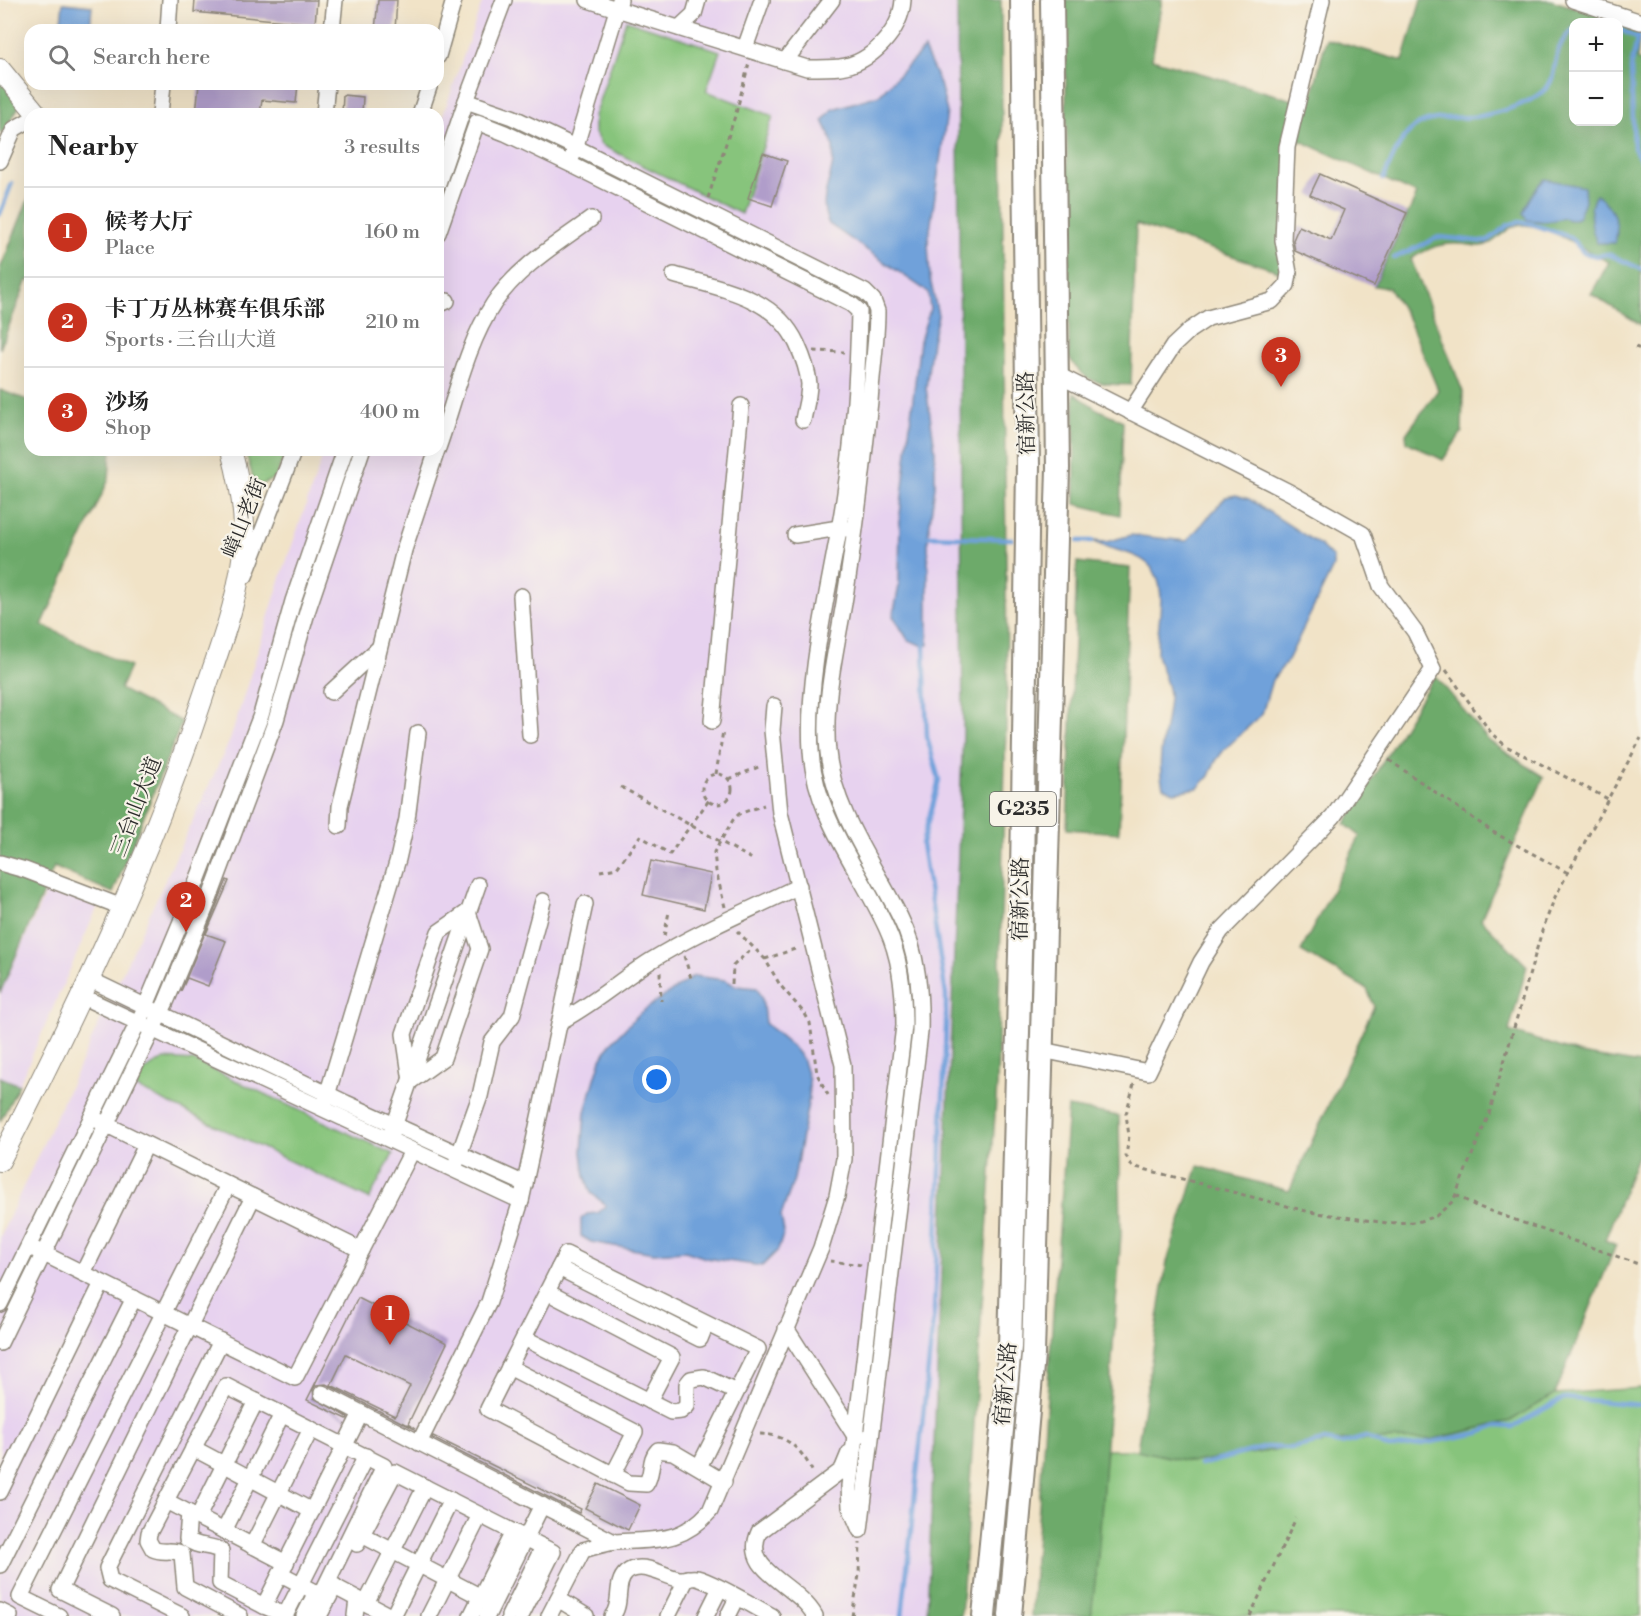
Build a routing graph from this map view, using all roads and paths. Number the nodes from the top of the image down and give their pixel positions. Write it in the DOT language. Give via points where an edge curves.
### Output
graph roads {
  1 [pos="171,0"];
  2 [pos="334,0"];
  3 [pos="454,0"];
  4 [pos="504,0"];
  5 [pos="588,0"];
  6 [pos="698,0"];
  7 [pos="762,0"];
  8 [pos="832,0"];
  9 [pos="903,0"];
  10 [pos="1022,0"];
  11 [pos="1052,0"];
  12 [pos="1322,0"];
  13 [pos="1573,0"];
  14 [pos="619,4"];
  15 [pos="1641,22"];
  16 [pos="169,24"];
  17 [pos="332,24"];
  18 [pos="679,28"];
  19 [pos="444,35"];
  20 [pos="748,50"];
  21 [pos="785,61"];
  22 [pos="0,69"];
  23 [pos="162,90"];
  24 [pos="326,90"];
  25 [pos="428,90"];
  26 [pos="466,101"];
  27 [pos="32,108"];
  28 [pos="161,108"];
  29 [pos="325,108"];
  30 [pos="422,108"];
  31 [pos="24,123"];
  32 [pos="575,147"];
  33 [pos="0,161"];
  34 [pos="570,164"];
  35 [pos="444,165"];
  36 [pos="704,211"];
  37 [pos="444,215"];
  38 [pos="591,219"];
  39 [pos="674,275"];
  40 [pos="1635,347"];
  41 [pos="1641,349"];
  42 [pos="801,351"];
  43 [pos="857,352"];
  44 [pos="1056,374"];
  45 [pos="741,406"];
  46 [pos="1130,412"];
  47 [pos="803,420"];
  48 [pos="444,432"];
  49 [pos="232,456"];
  50 [pos="292,456"];
  51 [pos="343,456"];
  52 [pos="360,456"];
  53 [pos="436,456"];
  54 [pos="839,528"];
  55 [pos="855,531"];
  56 [pos="795,535"];
  57 [pos="521,596"];
  58 [pos="234,601"];
  59 [pos="379,648"];
  60 [pos="1433,669"];
  61 [pos="331,692"];
  62 [pos="774,706"];
  63 [pos="719,721"];
  64 [pos="418,733"];
  65 [pos="530,735"];
  66 [pos="1640,740"];
  67 [pos="1378,753"];
  68 [pos="775,760"];
  69 [pos="716,774"];
  70 [pos="729,780"];
  71 [pos="621,786"];
  72 [pos="1608,799"];
  73 [pos="709,800"];
  74 [pos="779,802"];
  75 [pos="339,826"];
  76 [pos="692,826"];
  77 [pos="720,842"];
  78 [pos="752,859"];
  79 [pos="0,863"];
  80 [pos="600,871"];
  81 [pos="1568,873"];
  82 [pos="478,885"];
  83 [pos="800,886"];
  84 [pos="543,901"];
  85 [pos="585,904"];
  86 [pos="122,907"];
  87 [pos="468,912"];
  88 [pos="729,920"];
  89 [pos="814,943"];
  90 [pos="680,944"];
  91 [pos="752,948"];
  92 [pos="660,955"];
  93 [pos="765,959"];
  94 [pos="691,978"];
  95 [pos="732,984"];
  96 [pos="87,989"];
  97 [pos="661,1001"];
  98 [pos="145,1008"];
  99 [pos="160,1015"];
  100 [pos="561,1021"];
  101 [pos="138,1022"];
  102 [pos="153,1029"];
  103 [pos="1042,1050"];
  104 [pos="1138,1070"];
  105 [pos="411,1081"];
  106 [pos="328,1095"];
  107 [pos="320,1110"];
  108 [pos="845,1114"];
  109 [pos="91,1118"];
  110 [pos="106,1125"];
  111 [pos="396,1126"];
  112 [pos="388,1140"];
  113 [pos="146,1145"];
  114 [pos="412,1151"];
  115 [pos="459,1154"];
  116 [pos="0,1161"];
  117 [pos="453,1170"];
  118 [pos="525,1184"];
  119 [pos="228,1185"];
  120 [pos="1456,1195"];
  121 [pos="253,1197"];
  122 [pos="521,1201"];
  123 [pos="28,1246"];
  124 [pos="361,1250"];
  125 [pos="43,1254"];
  126 [pos="816,1260"];
  127 [pos="1641,1264"];
  128 [pos="876,1266"];
  129 [pos="83,1273"];
  130 [pos="102,1283"];
  131 [pos="547,1292"];
  132 [pos="134,1298"];
  133 [pos="0,1304"];
  134 [pos="164,1313"];
  135 [pos="190,1326"];
  136 [pos="786,1328"];
  137 [pos="524,1338"];
  138 [pos="221,1341"];
  139 [pos="0,1343"];
  140 [pos="509,1367"];
  141 [pos="736,1392"];
  142 [pos="322,1393"];
  143 [pos="256,1401"];
  144 [pos="649,1401"];
  145 [pos="362,1413"];
  146 [pos="282,1414"];
  147 [pos="311,1429"];
  148 [pos="743,1434"];
  149 [pos="855,1436"];
  150 [pos="872,1438"];
  151 [pos="419,1443"];
  152 [pos="193,1448"];
  153 [pos="360,1454"];
  154 [pos="224,1465"];
  155 [pos="699,1467"];
  156 [pos="612,1475"];
  157 [pos="250,1478"];
  158 [pos="724,1482"];
  159 [pos="425,1487"];
  160 [pos="818,1488"];
  161 [pos="0,1492"];
  162 [pos="279,1493"];
  163 [pos="450,1500"];
  164 [pos="166,1501"];
  165 [pos="542,1505"];
  166 [pos="312,1511"];
  167 [pos="193,1515"];
  168 [pos="480,1515"];
  169 [pos="1296,1518"];
  170 [pos="860,1530"];
  171 [pos="224,1531"];
  172 [pos="362,1534"];
  173 [pos="529,1540"];
  174 [pos="614,1542"];
  175 [pos="252,1546"];
  176 [pos="393,1551"];
  177 [pos="418,1564"];
  178 [pos="0,1565"];
  179 [pos="687,1578"];
  180 [pos="447,1579"];
  181 [pos="298,1581"];
  182 [pos="335,1587"];
  183 [pos="719,1590"];
  184 [pos="481,1597"];
  185 [pos="558,1599"];
  186 [pos="737,1599"];
  187 [pos="362,1601"];
  188 [pos="264,1606"];
  189 [pos="0,1611"];
  190 [pos="754,1612"];
  191 [pos="10,1616"];
  192 [pos="59,1616"];
  193 [pos="112,1616"];
  194 [pos="182,1616"];
  195 [pos="240,1616"];
  196 [pos="304,1616"];
  197 [pos="320,1616"];
  198 [pos="355,1616"];
  199 [pos="392,1616"];
  200 [pos="429,1616"];
  201 [pos="471,1616"];
  202 [pos="487,1616"];
  203 [pos="498,1616"];
  204 [pos="509,1616"];
  205 [pos="521,1616"];
  206 [pos="549,1616"];
  207 [pos="586,1616"];
  208 [pos="612,1616"];
  209 [pos="668,1616"];
  210 [pos="706,1616"];
  211 [pos="728,1616"];
  212 [pos="772,1616"];
  213 [pos="815,1616"];
  214 [pos="852,1616"];
  215 [pos="984,1616"];
  216 [pos="1010,1616"];
  217 [pos="1250,1616"];
  1 -- 16 [label="street"];
  2 -- 17 [label="street"];
  3 -- 19 [label="street"];
  4 -- 26 [label="street"];
  5 -- 14 [label="street"];
  6 -- 18 [label="street" via="694,14"];
  7 -- 20 [label="street"];
  8 -- 21 [label="street"];
  9 -- 21 [label="street" via="892,32 870,56 842,67 807,68"];
  10 -- 215 [label="highway, 宿新公路 / G235" via="1028,466 1022,874 1010,1347"];
  11 -- 44 [label="highway, 宿新公路 / G235"];
  12 -- 46 [label="street" via="1287,147 1283,240 1289,273 1287,285 1272,301 1208,318 1190,330 1173,346"];
  13 -- 15 [label="street"];
  14 -- 18 [label="street"];
  14 -- 32 [label="street"];
  18 -- 20 [label="street"];
  20 -- 21 [label="street"];
  20 -- 36 [label="path" via="736,113"];
  22 -- 27 [label="main road"];
  23 -- 28 [label="street"];
  24 -- 29 [label="street"];
  25 -- 30 [label="street"];
  26 -- 32 [label="street" via="512,117"];
  26 -- 35 [label="street"];
  31 -- 33 [label="street" via="14,129"];
  32 -- 34 [label="street"];
  32 -- 36 [label="street"];
  34 -- 37 [label="street" via="477,122"];
  34 -- 43 [label="street" via="851,304 859,311"];
  36 -- 55 [label="street" via="865,292 873,300 877,324"];
  38 -- 48 [label="street" via="508,285 494,304 475,343"];
  39 -- 42 [label="street" via="753,299 779,317"];
  40 -- 41 [label="path"];
  42 -- 43 [label="path"];
  42 -- 47 [label="street" via="808,384"];
  43 -- 54 [label="street"];
  44 -- 46 [label="street"];
  44 -- 103 [label="highway, 宿新公路 / G235" via="1058,468"];
  45 -- 63 [label="street"];
  46 -- 60 [label="street" via="1363,534 1381,586 1415,632"];
  49 -- 58 [label="main road, 三台山大道" via="243,522"];
  50 -- 58 [label="street, 嶂山老街"];
  51 -- 98 [label="street" via="293,601 261,715"];
  52 -- 99 [label="street" via="308,609 276,720 210,897"];
  53 -- 59 [label="street" via="404,550"];
  54 -- 55 [label="street"];
  54 -- 56 [label="street"];
  54 -- 128 [label="street" via="819,650 810,723 811,754 818,789 839,840 888,930 904,996 904,1026"];
  55 -- 150 [label="street" via="834,665 827,724 828,754 855,835 901,919 916,962 921,996"];
  57 -- 65 [label="street"];
  58 -- 86 [label="main road, 三台山大道" via="180,765"];
  59 -- 61 [label="street"];
  59 -- 75 [label="street" via="340,806"];
  60 -- 67 [label="street"];
  60 -- 72 [label="path" via="1449,671 1492,734 1506,746"];
  62 -- 68 [label="street"];
  63 -- 69 [label="path"];
  64 -- 106 [label="street" via="398,859"];
  66 -- 72 [label="path"];
  67 -- 81 [label="path" via="1493,832"];
  67 -- 104 [label="street" via="1333,818 1221,931 1201,962 1148,1072"];
  68 -- 70 [label="path"];
  68 -- 74 [label="street"];
  69 -- 70 [label="path"];
  69 -- 73 [label="path" via="703,786"];
  70 -- 73 [label="path" via="729,798 721,803"];
  71 -- 76 [label="path"];
  72 -- 81 [label="path"];
  73 -- 76 [label="path"];
  74 -- 77 [label="path" via="739,814"];
  74 -- 83 [label="street"];
  76 -- 77 [label="path"];
  76 -- 80 [label="path" via="670,854 640,836 617,868"];
  77 -- 78 [label="path"];
  77 -- 88 [label="path" via="714,860"];
  79 -- 86 [label="street"];
  81 -- 120 [label="path" via="1542,931 1489,1114"];
  82 -- 87 [label="street"];
  83 -- 88 [label="street"];
  83 -- 89 [label="street"];
  84 -- 115 [label="street" via="512,1016 492,1042 480,1096"];
  85 -- 100 [label="street"];
  86 -- 96 [label="main road, 三台山大道"];
  87 -- 105 [label="street"];
  87 -- 105 [label="street" via="439,932 404,1034"];
  87 -- 105 [label="street" via="480,949 443,1058"];
  88 -- 90 [label="street"];
  88 -- 91 [label="path"];
  89 -- 93 [label="path"];
  89 -- 108 [label="street" via="843,1065"];
  90 -- 92 [label="street"];
  90 -- 94 [label="path"];
  91 -- 93 [label="path"];
  91 -- 95 [label="path" via="733,966"];
  92 -- 97 [label="path"];
  92 -- 100 [label="street" via="591,1006"];
  93 -- 108 [label="path" via="785,992 806,1014 817,1074 832,1102"];
  96 -- 98 [label="street"];
  96 -- 101 [label="street"];
  96 -- 116 [label="main road, 三台山大道"];
  98 -- 99 [label="street"];
  98 -- 101 [label="street"];
  99 -- 102 [label="street"];
  99 -- 106 [label="street"];
  100 -- 118 [label="street"];
  101 -- 102 [label="street"];
  101 -- 109 [label="street"];
  102 -- 107 [label="street"];
  102 -- 110 [label="street"];
  103 -- 104 [label="street"];
  103 -- 216 [label="highway, 宿新公路 / G235" via="1034,1354"];
  104 -- 120 [label="path" via="1126,1114 1126,1156 1131,1166 1310,1212 1387,1223 1417,1222 1436,1216"];
  105 -- 111 [label="street"];
  106 -- 107 [label="street"];
  106 -- 111 [label="street"];
  107 -- 112 [label="street"];
  108 -- 126 [label="street" via="844,1159 837,1196"];
  109 -- 110 [label="street"];
  109 -- 123 [label="street"];
  110 -- 113 [label="street"];
  110 -- 125 [label="street"];
  111 -- 112 [label="street"];
  111 -- 115 [label="street"];
  112 -- 114 [label="street"];
  113 -- 119 [label="street"];
  113 -- 129 [label="street"];
  114 -- 117 [label="street"];
  114 -- 124 [label="street"];
  115 -- 117 [label="street"];
  115 -- 118 [label="street"];
  117 -- 122 [label="street"];
  118 -- 122 [label="street"];
  119 -- 121 [label="street"];
  119 -- 134 [label="street"];
  120 -- 127 [label="path" via="1476,1206"];
  121 -- 124 [label="street"];
  121 -- 135 [label="street"];
  122 -- 151 [label="street" via="489,1302"];
  123 -- 125 [label="street"];
  123 -- 133 [label="street"];
  124 -- 138 [label="street" via="295,1378"];
  125 -- 129 [label="street"];
  125 -- 139 [label="street"];
  126 -- 128 [label="path"];
  126 -- 136 [label="street"];
  128 -- 149 [label="street"];
  129 -- 130 [label="street"];
  130 -- 132 [label="street"];
  130 -- 161 [label="street"];
  131 -- 137 [label="street"];
  131 -- 141 [label="street" via="566,1254 758,1349"];
  131 -- 144 [label="street" via="672,1357"];
  132 -- 134 [label="street"];
  132 -- 178 [label="street"];
  134 -- 135 [label="street"];
  134 -- 192 [label="street" via="20,1597"];
  135 -- 138 [label="street"];
  135 -- 193 [label="street" via="60,1590"];
  136 -- 148 [label="street"];
  136 -- 149 [label="street"];
  137 -- 140 [label="street"];
  137 -- 144 [label="street"];
  138 -- 194 [label="street" via="107,1568 110,1580"];
  140 -- 156 [label="street" via="488,1409"];
  140 -- 156 [label="street" via="635,1432"];
  141 -- 144 [label="street" via="704,1377 691,1379 687,1384 689,1400 681,1411 671,1412"];
  141 -- 155 [label="street"];
  142 -- 145 [label="street"];
  143 -- 146 [label="street"];
  143 -- 152 [label="street" via="226,1386"];
  143 -- 154 [label="street"];
  145 -- 151 [label="street"];
  145 -- 153 [label="street"];
  146 -- 147 [label="street"];
  146 -- 157 [label="street"];
  147 -- 153 [label="street"];
  147 -- 162 [label="street"];
  148 -- 158 [label="street"];
  148 -- 160 [label="path" via="785,1438 808,1461"];
  149 -- 150 [label="street"];
  149 -- 160 [label="street" via="842,1470"];
  149 -- 170 [label="street" via="850,1507"];
  150 -- 170 [label="street"];
  151 -- 165 [label="street"];
  152 -- 154 [label="street"];
  152 -- 164 [label="street"];
  153 -- 166 [label="street"];
  153 -- 181 [label="street"];
  153 -- 181 [label="street" via="384,1466 321,1595"];
  154 -- 157 [label="street"];
  154 -- 167 [label="street"];
  155 -- 156 [label="street" via="673,1452 658,1450 646,1484 628,1483"];
  155 -- 158 [label="street"];
  157 -- 162 [label="street"];
  157 -- 171 [label="street"];
  158 -- 174 [label="street" via="710,1511 676,1537 652,1542"];
  159 -- 163 [label="street"];
  159 -- 172 [label="street" via="395,1472"];
  159 -- 176 [label="street"];
  160 -- 213 [label="street" via="759,1532 754,1551 762,1567 795,1591"];
  162 -- 166 [label="street"];
  162 -- 175 [label="street"];
  163 -- 168 [label="street"];
  163 -- 177 [label="street"];
  164 -- 167 [label="street"];
  164 -- 195 [label="street" via="149,1533 153,1550 182,1554 185,1587"];
  165 -- 173 [label="street"];
  165 -- 174 [label="street"];
  166 -- 181 [label="street"];
  167 -- 171 [label="street"];
  167 -- 188 [label="street" via="187,1539 220,1551 220,1583"];
  168 -- 173 [label="street"];
  168 -- 180 [label="street"];
  169 -- 217 [label="path"];
  170 -- 214 [label="path" via="859,1575"];
  171 -- 175 [label="street"];
  172 -- 176 [label="street"];
  172 -- 182 [label="street"];
  173 -- 184 [label="street"];
  173 -- 202 [label="street"];
  173 -- 203 [label="street"];
  173 -- 204 [label="street"];
  173 -- 205 [label="street" via="553,1552"];
  174 -- 185 [label="street" via="583,1550"];
  175 -- 181 [label="street"];
  176 -- 177 [label="street"];
  176 -- 187 [label="street"];
  177 -- 180 [label="street"];
  177 -- 199 [label="street"];
  179 -- 183 [label="street" via="696,1578"];
  179 -- 208 [label="street" via="636,1569 627,1572 621,1579 618,1608"];
  179 -- 209 [label="street"];
  180 -- 184 [label="street"];
  180 -- 200 [label="street"];
  181 -- 188 [label="street"];
  181 -- 188 [label="street" via="287,1612"];
  181 -- 196 [label="street"];
  182 -- 187 [label="street"];
  182 -- 197 [label="street"];
  183 -- 186 [label="street"];
  183 -- 210 [label="street"];
  184 -- 201 [label="street"];
  185 -- 206 [label="street"];
  185 -- 207 [label="street"];
  186 -- 190 [label="street"];
  186 -- 211 [label="street"];
  187 -- 198 [label="street"];
  187 -- 199 [label="street"];
  189 -- 191 [label="street"];
  190 -- 212 [label="street"];
}
